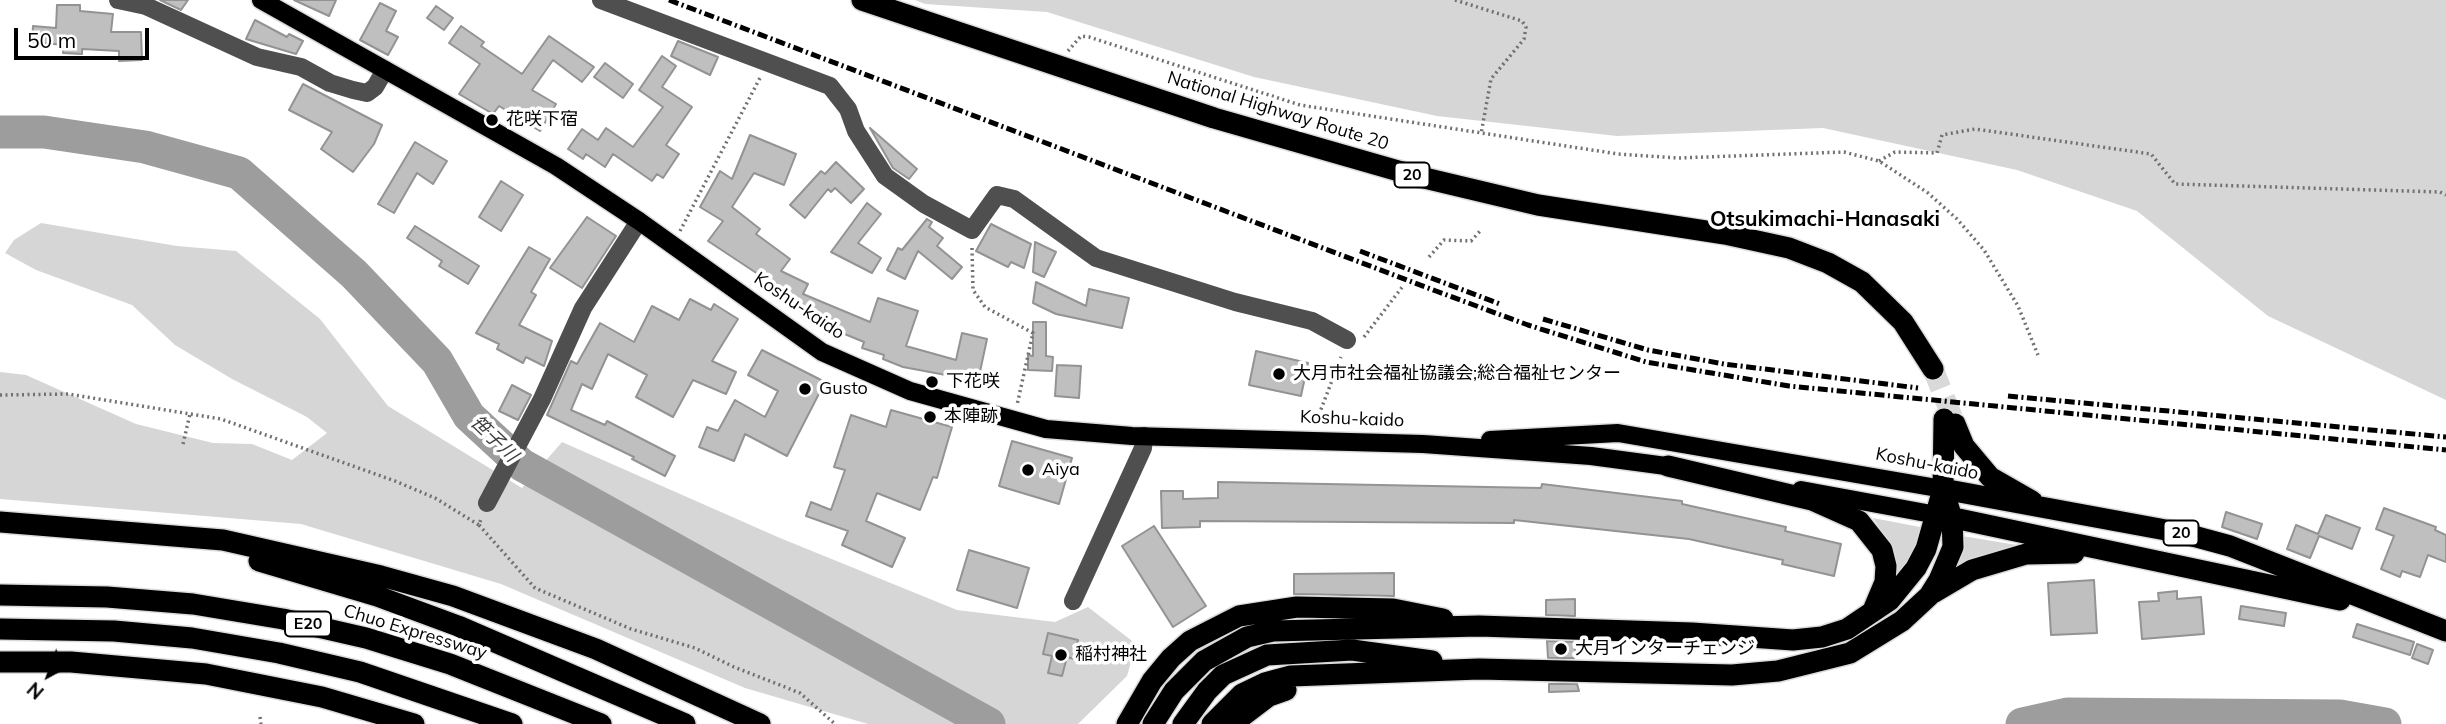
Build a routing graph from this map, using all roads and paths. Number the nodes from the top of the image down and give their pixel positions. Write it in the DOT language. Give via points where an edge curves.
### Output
graph roads {
  1 [pos="118,0"];
  2 [pos="261,0"];
  3 [pos="601,0"];
  4 [pos="862,0"];
  5 [pos="1455,0"];
  6 [pos="768,62"];
  7 [pos="1062,66"];
  8 [pos="385,70"];
  9 [pos="1481,134"];
  10 [pos="1879,161"];
  11 [pos="2446,195"];
  12 [pos="639,221"];
  13 [pos="1482,229"];
  14 [pos="972,230"];
  15 [pos="679,233"];
  16 [pos="1429,257"];
  17 [pos="1403,286"];
  18 [pos="1347,340"];
  19 [pos="2038,355"];
  20 [pos="1933,369"];
  21 [pos="0,395"];
  22 [pos="1017,408"];
  23 [pos="1321,411"];
  24 [pos="190,414"];
  25 [pos="1144,436"];
  26 [pos="183,444"];
  27 [pos="1423,444"];
  28 [pos="1668,466"];
  29 [pos="1943,489"];
  30 [pos="487,503"];
  31 [pos="2053,511"];
  32 [pos="1945,516"];
  33 [pos="0,522"];
  34 [pos="478,525"];
  35 [pos="123,532"];
  36 [pos="2187,565"];
  37 [pos="0,596"];
  38 [pos="1929,596"];
  39 [pos="1073,601"];
  40 [pos="1870,616"];
  41 [pos="2407,617"];
  42 [pos="1479,626"];
  43 [pos="0,629"];
  44 [pos="2446,631"];
  45 [pos="0,662"];
  46 [pos="1479,668"];
  47 [pos="260,717"];
  48 [pos="1157,717"];
  49 [pos="261,724"];
  50 [pos="414,724"];
  51 [pos="512,724"];
  52 [pos="601,724"];
  53 [pos="685,724"];
  54 [pos="760,724"];
  55 [pos="835,724"];
  56 [pos="1127,724"];
  57 [pos="1183,724"];
  58 [pos="1212,724"];
  59 [pos="1231,724"];
  1 -- 8 [label="lane" via="146,6 257,57 301,67 352,90 367,93"];
  2 -- 8 [label="main road, Koshu-kaido"];
  3 -- 6 [label="lane"];
  4 -- 7 [label="highway, National Highway Route 20 / 20"];
  5 -- 9 [label="path" via="1522,20 1526,27 1524,39 1491,79"];
  6 -- 14 [label="lane" via="830,86 885,176"];
  6 -- 15 [label="path"];
  7 -- 9 [label="path" via="1075,41 1089,37 1300,105"];
  7 -- 20 [label="highway, National Highway Route 20 / 20" via="1214,118 1416,176 1538,205 1789,248 1862,282 1903,322"];
  8 -- 12 [label="main road, Koshu-kaido" via="495,129"];
  9 -- 10 [label="path" via="1651,157 1844,152"];
  10 -- 11 [label="path" via="1895,152 1937,153 1942,135 1975,129 2151,153 2175,184"];
  10 -- 19 [label="path" via="1928,193 1984,250 2018,306"];
  12 -- 25 [label="main road, Koshu-kaido" via="821,352 910,391 1046,429"];
  12 -- 30 [label="lane" via="583,308"];
  13 -- 16 [label="path" via="1471,241 1444,240"];
  14 -- 18 [label="lane" via="997,195 1014,199 1096,258 1312,321"];
  14 -- 22 [label="path" via="973,290 985,307 1033,333"];
  17 -- 18 [label="path" via="1366,336"];
  18 -- 23 [label="path"];
  21 -- 24 [label="path" via="68,394"];
  24 -- 26 [label="path"];
  24 -- 34 [label="path" via="220,419 395,481 435,498"];
  25 -- 27 [label="main road, Koshu-kaido"];
  25 -- 39 [label="lane" via="1143,448"];
  27 -- 28 [label="main road, Koshu-kaido"];
  27 -- 29 [label="main road, Koshu-kaido" via="1618,433"];
  28 -- 32 [label="main road, Koshu-kaido"];
  28 -- 40 [label="highway" via="1812,500 1859,521 1882,550 1886,566 1883,590"];
  29 -- 31 [label="highway, Koshu-kaido / 20"];
  29 -- 31 [label="highway" via="1949,421 1990,477"];
  29 -- 32 [label="highway"];
  30 -- 34 [label="path"];
  31 -- 41 [label="highway, Koshu-kaido / 20" via="2230,546"];
  32 -- 36 [label="highway, Koshu-kaido / 20"];
  32 -- 38 [label="highway" via="1953,547"];
  32 -- 40 [label="highway" via="1916,568"];
  33 -- 35 [label="highway"];
  34 -- 55 [label="path" via="535,587 631,629 695,648 800,692"];
  35 -- 53 [label="highway" via="217,550 377,596"];
  35 -- 54 [label="highway" via="223,540 453,596 596,649"];
  36 -- 38 [label="highway" via="2058,551 2026,554 1972,570"];
  36 -- 41 [label="highway, Koshu-kaido / 20"];
  37 -- 52 [label="highway, Chuo Expressway / E20" via="107,597 193,604 283,619 450,664"];
  38 -- 46 [label="highway" via="1902,621 1850,653 1778,671 1732,675"];
  40 -- 42 [label="highway" via="1822,637 1793,640"];
  41 -- 44 [label="highway, Koshu-kaido / 20"];
  42 -- 48 [label="highway" via="1301,628 1247,637 1204,661"];
  42 -- 56 [label="highway" via="1393,609 1297,607 1239,616 1190,641 1171,658"];
  43 -- 51 [label="highway, E20" via="114,631 279,653 360,672"];
  45 -- 50 [label="highway" via="71,662 206,674 322,697"];
  46 -- 57 [label="highway" via="1352,650 1267,655 1223,675"];
  46 -- 58 [label="highway" via="1291,676 1242,694"];
  46 -- 59 [label="highway" via="1292,688 1269,696"];
  47 -- 49 [label="path"];
}
